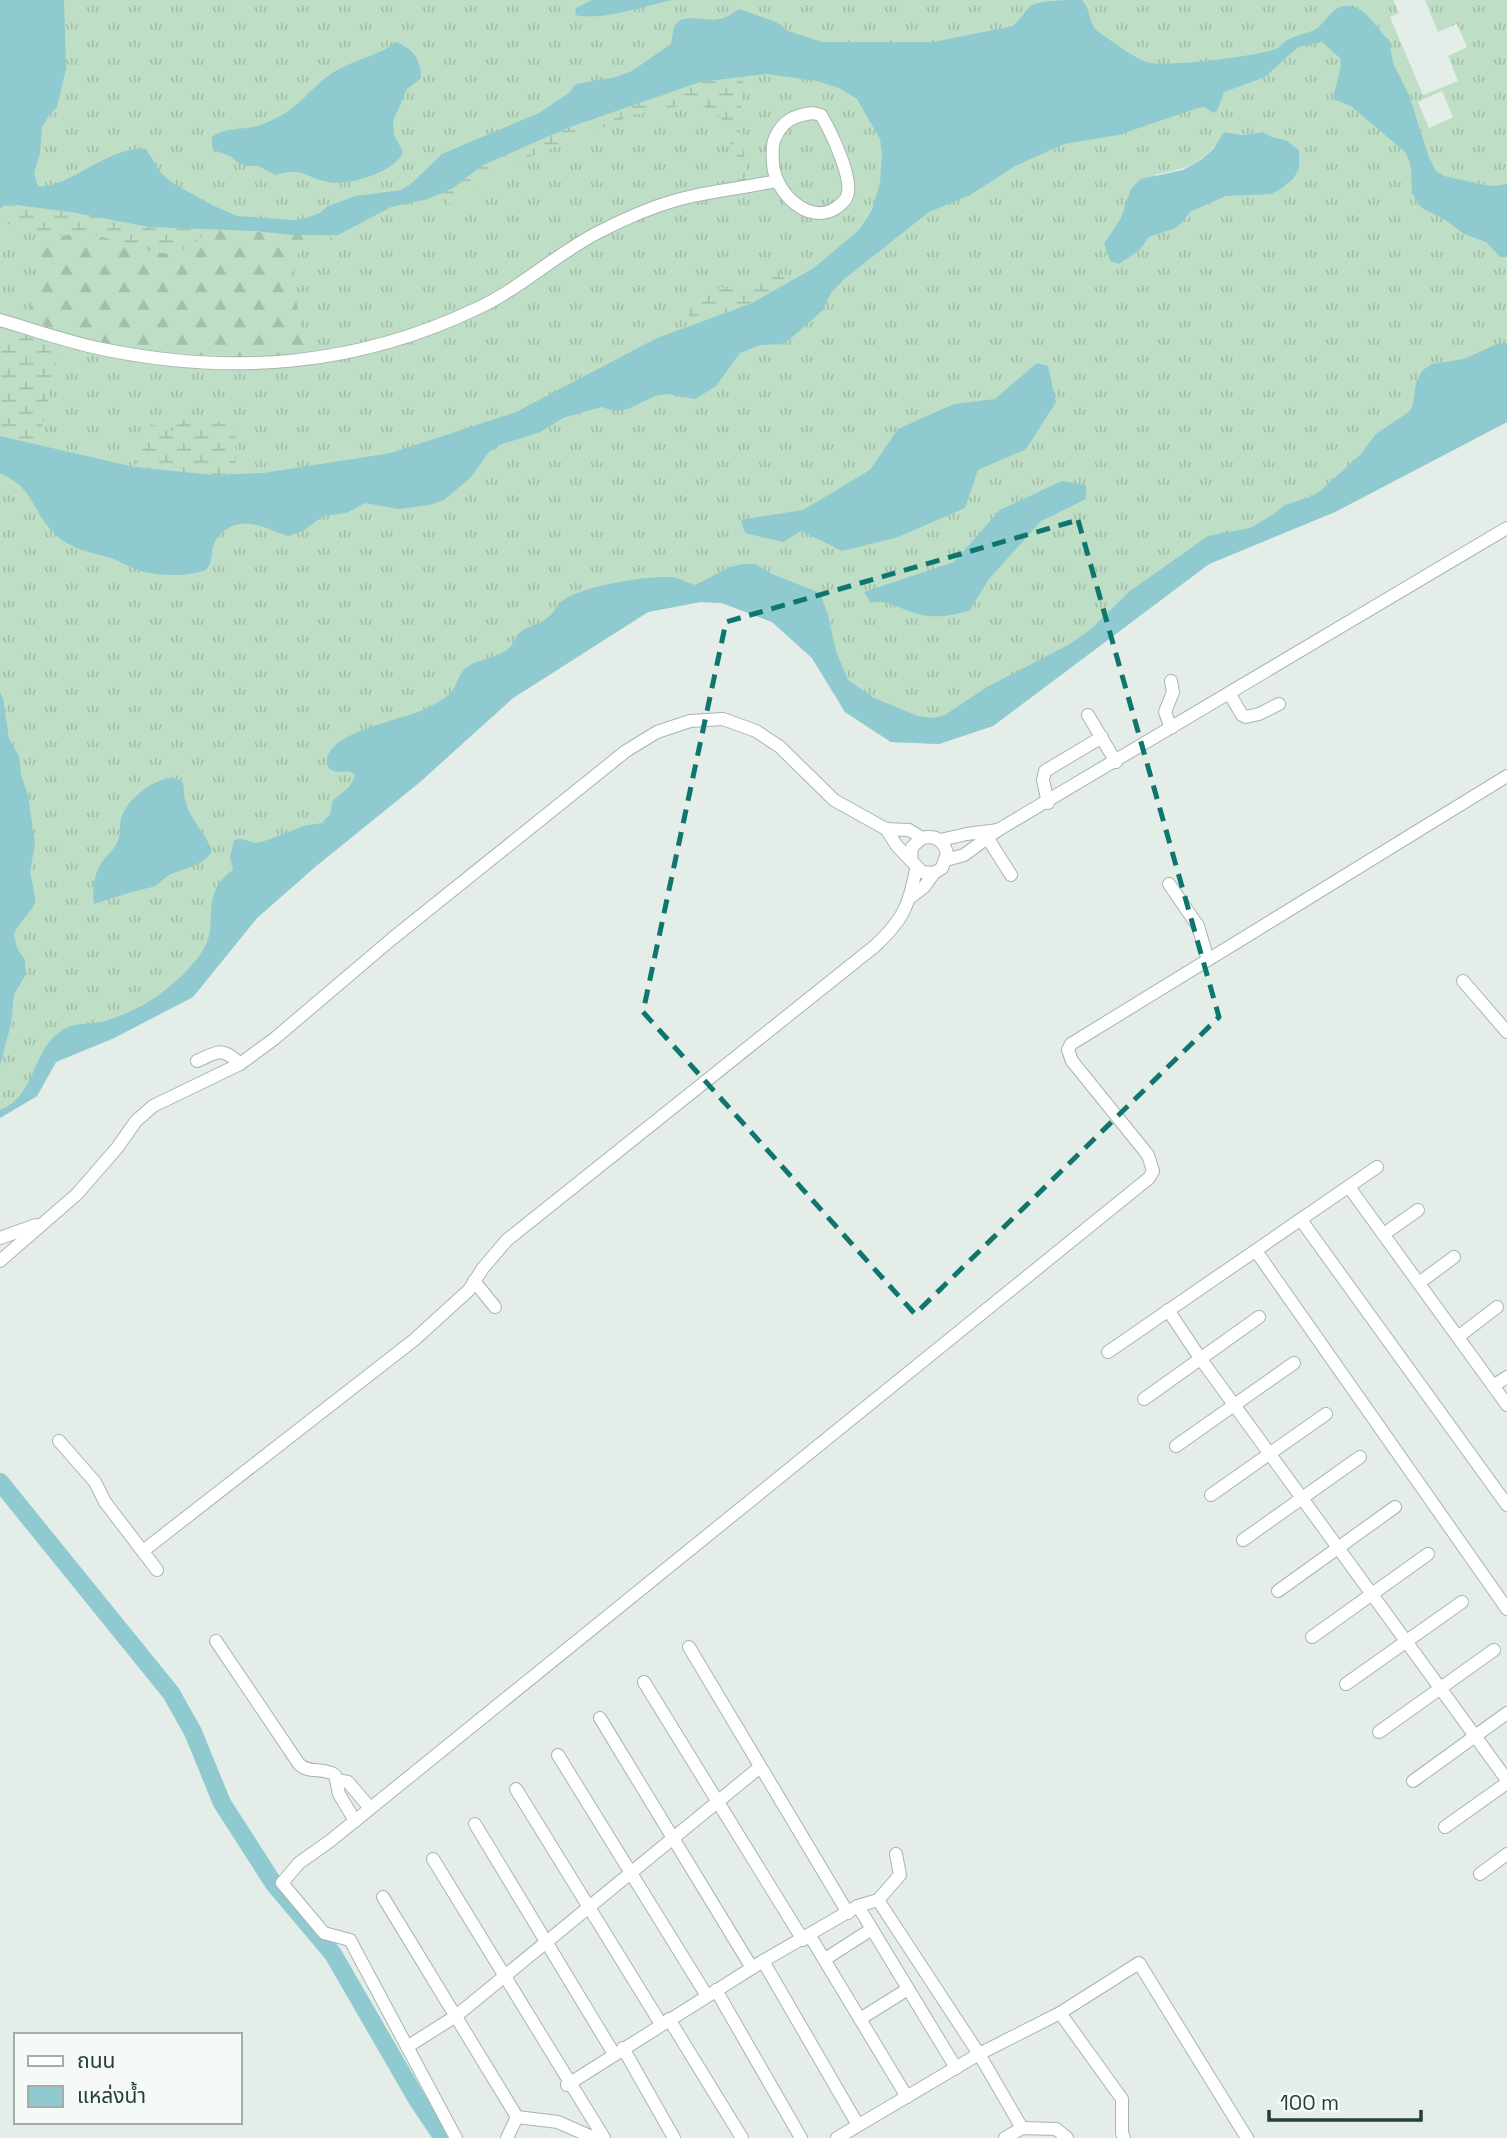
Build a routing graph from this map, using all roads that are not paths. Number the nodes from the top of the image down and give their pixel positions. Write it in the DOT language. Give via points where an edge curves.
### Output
graph roads {
  1 [pos="776,181"];
  2 [pos="0,320"];
  3 [pos="1507,528"];
  4 [pos="1171,681"];
  5 [pos="1229,693"];
  6 [pos="1279,704"];
  7 [pos="1088,715"];
  8 [pos="1171,728"];
  9 [pos="1102,737"];
  10 [pos="1116,762"];
  11 [pos="1507,776"];
  12 [pos="1048,803"];
  13 [pos="886,829"];
  14 [pos="985,835"];
  15 [pos="922,838"];
  16 [pos="940,841"];
  17 [pos="946,860"];
  18 [pos="914,865"];
  19 [pos="934,873"];
  20 [pos="1011,875"];
  21 [pos="1169,884"];
  22 [pos="911,897"];
  23 [pos="1208,960"];
  24 [pos="1463,981"];
  25 [pos="1507,1032"];
  26 [pos="197,1061"];
  27 [pos="240,1064"];
  28 [pos="1377,1167"];
  29 [pos="1349,1186"];
  30 [pos="1418,1210"];
  31 [pos="47,1220"];
  32 [pos="1301,1220"];
  33 [pos="1384,1234"];
  34 [pos="0,1238"];
  35 [pos="1256,1251"];
  36 [pos="1454,1257"];
  37 [pos="0,1261"];
  38 [pos="474,1281"];
  39 [pos="1419,1283"];
  40 [pos="495,1307"];
  41 [pos="1497,1307"];
  42 [pos="1168,1310"];
  43 [pos="1259,1317"];
  44 [pos="1458,1337"];
  45 [pos="1108,1352"];
  46 [pos="1200,1358"];
  47 [pos="1294,1363"];
  48 [pos="1507,1377"];
  49 [pos="1493,1386"];
  50 [pos="1143,1399"];
  51 [pos="1507,1405"];
  52 [pos="1234,1406"];
  53 [pos="1326,1414"];
  54 [pos="59,1441"];
  55 [pos="1176,1446"];
  56 [pos="1269,1453"];
  57 [pos="1360,1457"];
  58 [pos="1211,1495"];
  59 [pos="1301,1499"];
  60 [pos="1507,1506"];
  61 [pos="1395,1507"];
  62 [pos="1243,1540"];
  63 [pos="1337,1547"];
  64 [pos="143,1551"];
  65 [pos="1428,1554"];
  66 [pos="157,1570"];
  67 [pos="1279,1591"];
  68 [pos="1371,1594"];
  69 [pos="1462,1602"];
  70 [pos="1507,1609"];
  71 [pos="1311,1637"];
  72 [pos="216,1641"];
  73 [pos="1406,1642"];
  74 [pos="689,1647"];
  75 [pos="1494,1650"];
  76 [pos="644,1682"];
  77 [pos="1346,1684"];
  78 [pos="1440,1689"];
  79 [pos="1507,1713"];
  80 [pos="600,1718"];
  81 [pos="1379,1732"];
  82 [pos="1475,1737"];
  83 [pos="558,1755"];
  84 [pos="760,1767"];
  85 [pos="337,1780"];
  86 [pos="1413,1781"];
  87 [pos="1507,1782"];
  88 [pos="516,1789"];
  89 [pos="718,1801"];
  90 [pos="370,1808"];
  91 [pos="355,1821"];
  92 [pos="475,1824"];
  93 [pos="1446,1827"];
  94 [pos="673,1838"];
  95 [pos="896,1854"];
  96 [pos="1507,1854"];
  97 [pos="433,1859"];
  98 [pos="631,1873"];
  99 [pos="1480,1874"];
  100 [pos="383,1897"];
  101 [pos="878,1900"];
  102 [pos="589,1907"];
  103 [pos="853,1910"];
  104 [pos="872,1929"];
  105 [pos="807,1938"];
  106 [pos="546,1942"];
  107 [pos="825,1959"];
  108 [pos="757,1965"];
  109 [pos="505,1976"];
  110 [pos="908,1989"];
  111 [pos="711,1993"];
  112 [pos="1060,2013"];
  113 [pos="456,2016"];
  114 [pos="860,2020"];
  115 [pos="665,2022"];
  116 [pos="407,2047"];
  117 [pos="618,2051"];
  118 [pos="979,2054"];
  119 [pos="956,2068"];
  120 [pos="568,2084"];
  121 [pos="907,2097"];
  122 [pos="517,2117"];
  123 [pos="858,2126"];
  124 [pos="1022,2129"];
  125 [pos="568,2133"];
  126 [pos="457,2138"];
  127 [pos="507,2138"];
  128 [pos="594,2138"];
  129 [pos="604,2138"];
  130 [pos="674,2138"];
  131 [pos="742,2138"];
  132 [pos="801,2138"];
  133 [pos="838,2138"];
  134 [pos="1005,2138"];
  135 [pos="1068,2138"];
  136 [pos="1124,2138"];
  137 [pos="1247,2138"];
  1 -- 1 [label="street" via="772,145 784,123 798,114 821,115 843,167 847,196 832,210 819,213 791,200"];
  1 -- 2 [label="street" via="690,196 643,212 597,233 480,307 402,339 324,358 219,365 176,361 99,348"];
  3 -- 5 [label="street"];
  4 -- 8 [label="street" via="1173,692 1165,712"];
  5 -- 6 [label="street" via="1246,717"];
  5 -- 8 [label="street"];
  7 -- 9 [label="street"];
  8 -- 10 [label="street"];
  9 -- 10 [label="street"];
  9 -- 12 [label="street" via="1045,771"];
  10 -- 12 [label="street"];
  11 -- 23 [label="street"];
  12 -- 14 [label="street"];
  13 -- 15 [label="street" via="909,830"];
  13 -- 18 [label="street"];
  13 -- 27 [label="street" via="834,800 780,747 755,731 723,719 690,721 657,732 626,751"];
  14 -- 16 [label="street"];
  14 -- 17 [label="street" via="964,855"];
  14 -- 20 [label="street"];
  15 -- 16 [label="street"];
  15 -- 18 [label="street" via="912,847"];
  16 -- 17 [label="street"];
  17 -- 19 [label="street"];
  18 -- 19 [label="street" via="922,872"];
  18 -- 22 [label="street"];
  19 -- 22 [label="street"];
  21 -- 23 [label="street" via="1198,926"];
  22 -- 38 [label="street" via="898,923 875,946 507,1240"];
  23 -- 90 [label="street" via="1068,1050 1072,1062 1148,1156 1153,1171 1142,1184"];
  24 -- 25 [label="street"];
  26 -- 27 [label="street" via="224,1051"];
  27 -- 31 [label="street" via="153,1106 77,1194"];
  28 -- 29 [label="street"];
  29 -- 32 [label="street"];
  29 -- 33 [label="street"];
  30 -- 33 [label="street"];
  31 -- 34 [label="street"];
  31 -- 37 [label="street"];
  32 -- 35 [label="street"];
  32 -- 60 [label="street"];
  33 -- 39 [label="street"];
  35 -- 42 [label="street"];
  35 -- 70 [label="street"];
  36 -- 39 [label="street"];
  38 -- 40 [label="street"];
  38 -- 64 [label="street" via="414,1340"];
  39 -- 44 [label="street"];
  41 -- 44 [label="street"];
  42 -- 45 [label="street"];
  42 -- 46 [label="street"];
  43 -- 46 [label="street"];
  44 -- 49 [label="street"];
  46 -- 50 [label="street"];
  46 -- 52 [label="street"];
  47 -- 52 [label="street"];
  48 -- 49 [label="street"];
  49 -- 51 [label="street"];
  52 -- 55 [label="street"];
  52 -- 56 [label="street"];
  53 -- 56 [label="street"];
  54 -- 64 [label="street" via="95,1482"];
  56 -- 58 [label="street"];
  56 -- 59 [label="street"];
  57 -- 59 [label="street"];
  59 -- 62 [label="street"];
  59 -- 63 [label="street"];
  61 -- 63 [label="street"];
  63 -- 67 [label="street"];
  63 -- 68 [label="street"];
  64 -- 66 [label="street"];
  65 -- 68 [label="street"];
  68 -- 71 [label="street"];
  68 -- 73 [label="street"];
  69 -- 73 [label="street"];
  72 -- 85 [label="street" via="299,1764 310,1771 331,1772"];
  73 -- 77 [label="street"];
  73 -- 78 [label="street"];
  74 -- 84 [label="street"];
  75 -- 78 [label="street"];
  76 -- 89 [label="street"];
  78 -- 81 [label="street"];
  78 -- 82 [label="street"];
  79 -- 82 [label="street"];
  80 -- 94 [label="street"];
  82 -- 86 [label="street"];
  82 -- 87 [label="street"];
  83 -- 98 [label="street"];
  84 -- 89 [label="street"];
  84 -- 103 [label="street"];
  85 -- 90 [label="street" via="348,1782"];
  85 -- 91 [label="street" via="339,1794"];
  87 -- 93 [label="street"];
  88 -- 102 [label="street"];
  89 -- 94 [label="street"];
  89 -- 105 [label="street"];
  90 -- 91 [label="street"];
  91 -- 116 [label="street" via="299,1863 282,1884 324,1933 350,1940"];
  92 -- 106 [label="street"];
  94 -- 98 [label="street"];
  94 -- 108 [label="street"];
  95 -- 101 [label="street" via="901,1875"];
  96 -- 99 [label="street"];
  97 -- 109 [label="street"];
  98 -- 102 [label="street"];
  98 -- 111 [label="street"];
  100 -- 113 [label="street"];
  101 -- 103 [label="street"];
  101 -- 118 [label="street"];
  102 -- 106 [label="street"];
  102 -- 115 [label="street"];
  103 -- 104 [label="street"];
  103 -- 105 [label="street"];
  104 -- 107 [label="street"];
  104 -- 110 [label="street"];
  105 -- 107 [label="street"];
  105 -- 108 [label="street"];
  106 -- 109 [label="street"];
  106 -- 117 [label="street"];
  107 -- 114 [label="street"];
  108 -- 111 [label="street"];
  108 -- 123 [label="street"];
  109 -- 113 [label="street"];
  109 -- 120 [label="street"];
  110 -- 114 [label="street"];
  110 -- 119 [label="street"];
  111 -- 115 [label="street"];
  111 -- 132 [label="street"];
  112 -- 118 [label="street"];
  112 -- 136 [label="street" via="1122,2099"];
  112 -- 137 [label="street" via="1139,1963"];
  113 -- 116 [label="street"];
  113 -- 122 [label="street"];
  114 -- 121 [label="street"];
  115 -- 117 [label="street"];
  115 -- 131 [label="street"];
  116 -- 126 [label="street"];
  117 -- 120 [label="street"];
  117 -- 130 [label="street"];
  118 -- 119 [label="street"];
  118 -- 124 [label="street"];
  119 -- 121 [label="street"];
  120 -- 129 [label="street"];
  121 -- 123 [label="street"];
  122 -- 125 [label="street" via="558,2122"];
  122 -- 127 [label="street"];
  123 -- 133 [label="street"];
  124 -- 134 [label="street"];
  124 -- 135 [label="street" via="1056,2129"];
  125 -- 128 [label="street"];
}
